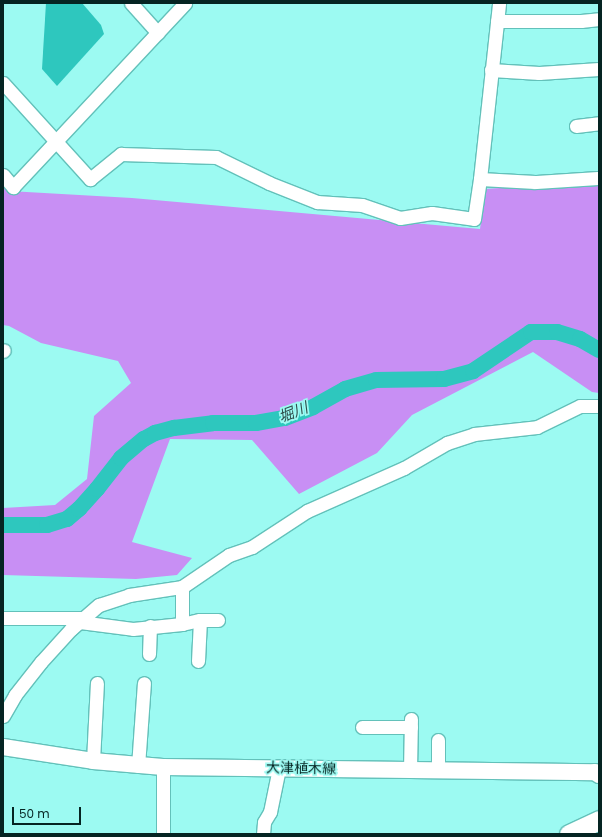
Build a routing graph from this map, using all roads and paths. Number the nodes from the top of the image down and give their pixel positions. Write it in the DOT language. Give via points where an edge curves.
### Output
graph roads {
  1 [pos="130,3"];
  2 [pos="185,3"];
  3 [pos="499,3"];
  4 [pos="599,19"];
  5 [pos="497,21"];
  6 [pos="158,33"];
  7 [pos="599,69"];
  8 [pos="492,70"];
  9 [pos="3,83"];
  10 [pos="599,123"];
  11 [pos="576,126"];
  12 [pos="56,142"];
  13 [pos="3,175"];
  14 [pos="599,178"];
  15 [pos="480,179"];
  16 [pos="599,406"];
  17 [pos="182,587"];
  18 [pos="3,618"];
  19 [pos="83,620"];
  20 [pos="200,620"];
  21 [pos="218,620"];
  22 [pos="182,624"];
  23 [pos="150,626"];
  24 [pos="149,654"];
  25 [pos="198,661"];
  26 [pos="97,682"];
  27 [pos="144,683"];
  28 [pos="3,716"];
  29 [pos="362,727"];
  30 [pos="438,740"];
  31 [pos="3,747"];
  32 [pos="93,761"];
  33 [pos="138,766"];
  34 [pos="163,767"];
  35 [pos="279,768"];
  36 [pos="410,770"];
  37 [pos="438,770"];
  38 [pos="599,775"];
  39 [pos="599,820"];
  40 [pos="163,834"];
  41 [pos="263,834"];
  42 [pos="569,834"];
  1 -- 6 [label="street"];
  2 -- 6 [label="street"];
  3 -- 5 [label="street"];
  4 -- 5 [label="street"];
  5 -- 8 [label="street"];
  6 -- 12 [label="street"];
  7 -- 8 [label="street" via="539,73"];
  8 -- 15 [label="street"];
  9 -- 12 [label="street"];
  10 -- 11 [label="street"];
  12 -- 13 [label="street" via="13,187"];
  12 -- 15 [label="street" via="90,179 121,154 216,157 317,202 362,205 400,218 432,213 474,219"];
  14 -- 15 [label="street" via="535,182"];
  16 -- 17 [label="street" via="580,406 537,427 474,434 447,442 404,468 307,511 252,547 229,555"];
  17 -- 19 [label="street" via="109,600 99,605"];
  17 -- 22 [label="street"];
  18 -- 19 [label="street"];
  19 -- 23 [label="street" via="133,629"];
  19 -- 28 [label="street" via="70,629 41,662 15,695"];
  20 -- 21 [label="street"];
  20 -- 22 [label="street"];
  20 -- 25 [label="street"];
  22 -- 23 [label="street"];
  23 -- 24 [label="street"];
  26 -- 32 [label="street"];
  27 -- 33 [label="street"];
  29 -- 36 [label="street" via="411,723"];
  30 -- 37 [label="street"];
  31 -- 32 [label="main road, 大津植木線"];
  32 -- 33 [label="main road, 大津植木線"];
  33 -- 34 [label="main road, 大津植木線"];
  34 -- 35 [label="main road, 大津植木線"];
  34 -- 40 [label="street"];
  35 -- 36 [label="main road, 大津植木線"];
  35 -- 41 [label="street"];
  36 -- 37 [label="main road, 大津植木線"];
  37 -- 38 [label="main road, 大津植木線" via="594,772"];
  39 -- 42 [label="highway"];
}
